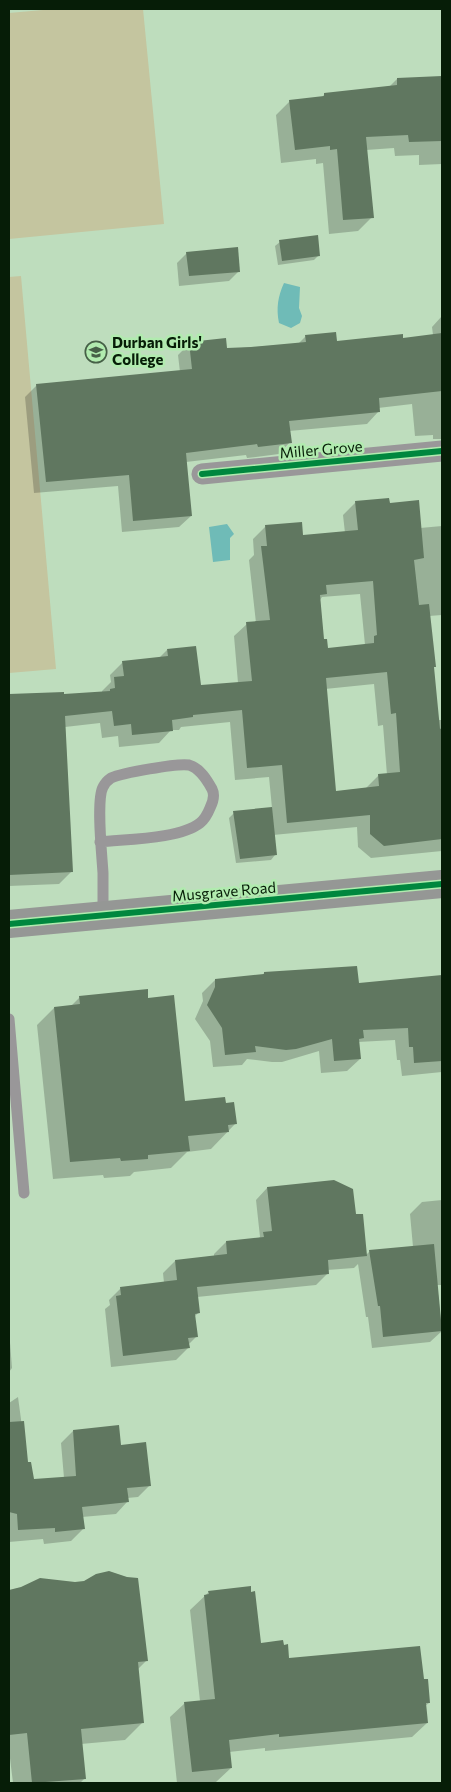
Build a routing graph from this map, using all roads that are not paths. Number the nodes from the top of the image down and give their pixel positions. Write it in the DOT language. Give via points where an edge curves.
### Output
graph roads {
  1 [pos="442,452"];
  2 [pos="202,474"];
  3 [pos="100,842"];
  4 [pos="442,884"];
  5 [pos="103,915"];
  6 [pos="9,924"];
  7 [pos="9,1019"];
  8 [pos="24,1193"];
  1 -- 2 [label="street, Miller Grove"];
  3 -- 3 [label="lane" via="102,788 109,779 179,765 190,766 201,772 213,792 208,814 185,831"];
  3 -- 5 [label="lane"];
  4 -- 5 [label="street, Musgrave Road"];
  5 -- 6 [label="street, Musgrave Road"];
  7 -- 8 [label="lane"];
}
